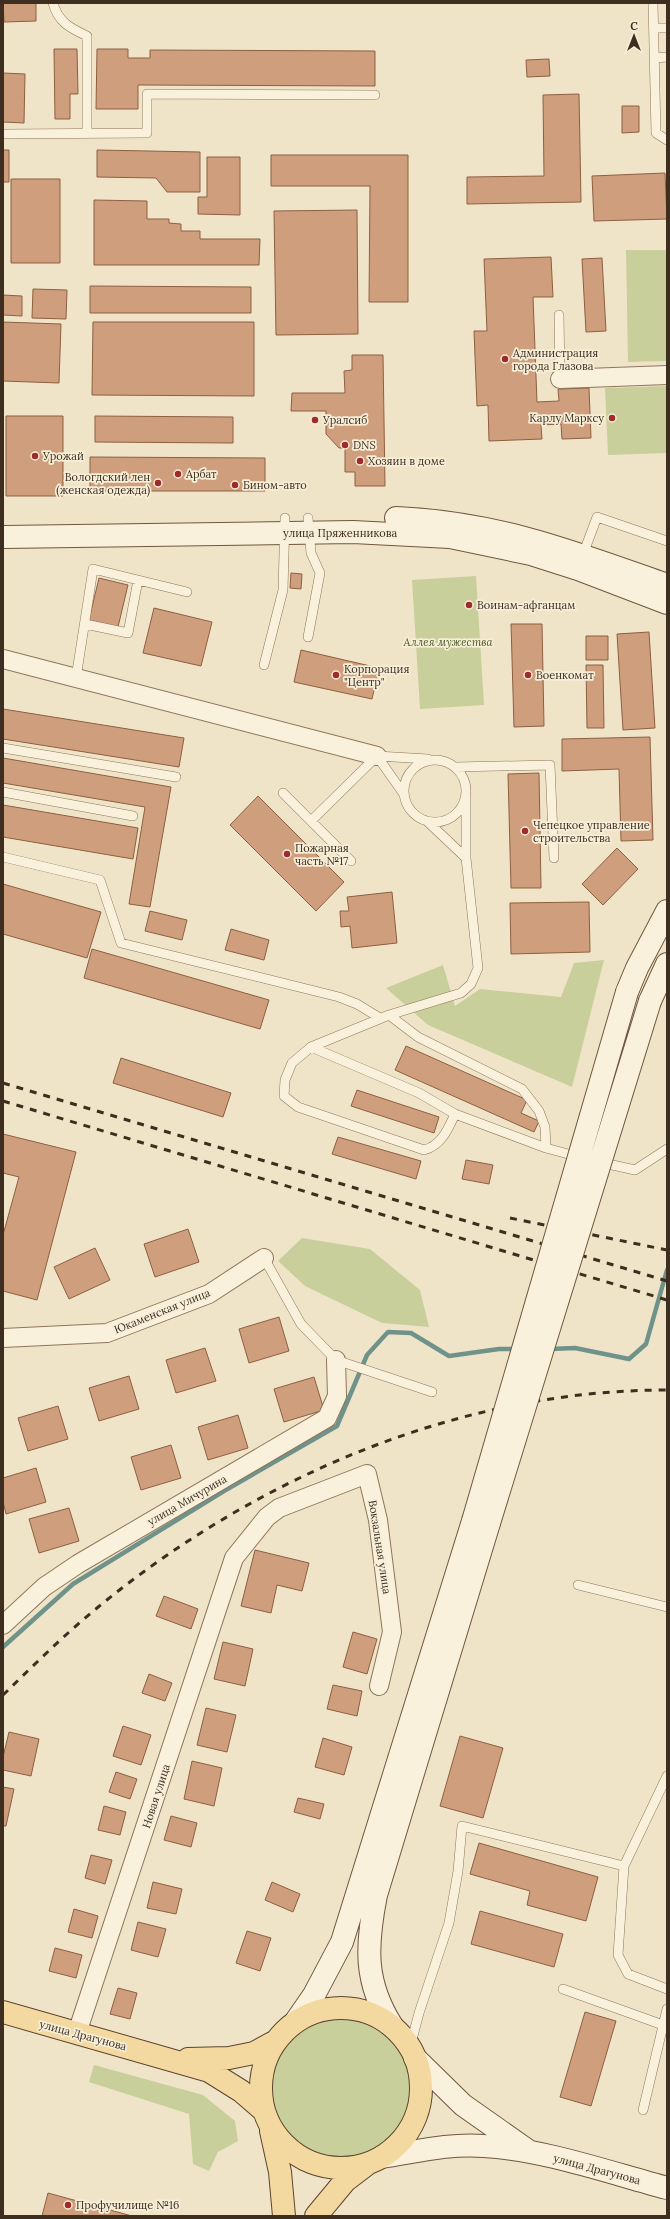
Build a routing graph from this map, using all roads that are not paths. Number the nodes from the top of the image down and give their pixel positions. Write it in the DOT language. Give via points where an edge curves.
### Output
graph roads {
  1 [pos="53,3"];
  2 [pos="653,3"];
  3 [pos="654,28"];
  4 [pos="667,28"];
  5 [pos="667,57"];
  6 [pos="655,58"];
  7 [pos="375,95"];
  8 [pos="87,133"];
  9 [pos="3,134"];
  10 [pos="667,140"];
  11 [pos="559,315"];
  12 [pos="667,374"];
  13 [pos="560,379"];
  14 [pos="3,522"];
  15 [pos="285,525"];
  16 [pos="308,525"];
  17 [pos="3,537"];
  18 [pos="667,541"];
  19 [pos="580,562"];
  20 [pos="138,580"];
  21 [pos="667,585"];
  22 [pos="187,592"];
  23 [pos="667,603"];
  24 [pos="85,624"];
  25 [pos="308,637"];
  26 [pos="3,659"];
  27 [pos="264,665"];
  28 [pos="76,678"];
  29 [pos="3,748"];
  30 [pos="377,756"];
  31 [pos="436,760"];
  32 [pos="456,767"];
  33 [pos="176,777"];
  34 [pos="3,792"];
  35 [pos="283,792"];
  36 [pos="403,793"];
  37 [pos="466,796"];
  38 [pos="134,816"];
  39 [pos="311,821"];
  40 [pos="428,822"];
  41 [pos="3,857"];
  42 [pos="466,858"];
  43 [pos="554,858"];
  44 [pos="351,861"];
  45 [pos="667,911"];
  46 [pos="667,964"];
  47 [pos="384,1016"];
  48 [pos="311,1048"];
  49 [pos="456,1114"];
  50 [pos="546,1148"];
  51 [pos="667,1149"];
  52 [pos="264,1258"];
  53 [pos="3,1338"];
  54 [pos="336,1360"];
  55 [pos="432,1392"];
  56 [pos="481,1522"];
  57 [pos="234,1558"];
  58 [pos="578,1585"];
  59 [pos="667,1607"];
  60 [pos="3,1625"];
  61 [pos="379,1686"];
  62 [pos="667,1776"];
  63 [pos="624,1866"];
  64 [pos="667,1988"];
  65 [pos="563,1989"];
  66 [pos="667,2010"];
  67 [pos="3,2012"];
  68 [pos="296,2021"];
  69 [pos="663,2025"];
  70 [pos="392,2026"];
  71 [pos="77,2033"];
  72 [pos="276,2041"];
  73 [pos="412,2053"];
  74 [pos="163,2057"];
  75 [pos="643,2110"];
  76 [pos="267,2119"];
  77 [pos="528,2150"];
  78 [pos="374,2160"];
  79 [pos="667,2188"];
  80 [pos="284,2216"];
  81 [pos="316,2216"];
  1 -- 8 [label="lane" via="60,20 87,36"];
  2 -- 3 [label="lane"];
  3 -- 4 [label="lane"];
  3 -- 6 [label="lane"];
  5 -- 6 [label="lane"];
  6 -- 10 [label="lane" via="656,133"];
  7 -- 8 [label="lane" via="147,94 147,132"];
  8 -- 9 [label="lane"];
  11 -- 13 [label="lane"];
  12 -- 13 [label="street"];
  14 -- 15 [label="main road, улица Пряженникова"];
  15 -- 16 [label="main road, улица Пряженникова"];
  15 -- 17 [label="main road, улица Пряженникова"];
  15 -- 27 [label="lane" via="283,590"];
  16 -- 19 [label="main road, улица Пряженникова" via="450,537"];
  16 -- 25 [label="lane" via="311,553 320,573"];
  18 -- 19 [label="lane" via="598,517"];
  19 -- 21 [label="main road, улица Пряженникова"];
  19 -- 23 [label="main road, улица Пряженникова"];
  20 -- 22 [label="lane"];
  20 -- 24 [label="lane" via="128,633"];
  20 -- 24 [label="lane" via="93,569"];
  24 -- 28 [label="lane"];
  26 -- 28 [label="street"];
  28 -- 30 [label="street"];
  29 -- 33 [label="lane"];
  30 -- 31 [label="lane"];
  30 -- 36 [label="lane"];
  30 -- 39 [label="lane"];
  31 -- 32 [label="lane"];
  31 -- 36 [label="lane" via="425,761 415,766 404,783"];
  32 -- 37 [label="lane" via="464,780"];
  32 -- 43 [label="lane" via="550,765"];
  34 -- 38 [label="lane"];
  35 -- 39 [label="lane"];
  36 -- 40 [label="lane" via="405,803 411,812"];
  37 -- 40 [label="lane" via="463,807 456,815 442,822"];
  37 -- 42 [label="lane"];
  39 -- 44 [label="lane"];
  40 -- 42 [label="lane"];
  41 -- 47 [label="lane" via="100,880 121,943 339,997"];
  42 -- 47 [label="lane" via="478,968 471,984 462,993"];
  45 -- 56 [label="main road, bridge" via="627,992"];
  46 -- 56 [label="main road, bridge" via="650,1001"];
  47 -- 48 [label="lane"];
  47 -- 50 [label="lane" via="418,1037 522,1089 539,1111 545,1127"];
  48 -- 49 [label="lane" via="419,1093"];
  48 -- 49 [label="lane" via="292,1063 284,1080 284,1096 298,1107 424,1150 435,1147"];
  49 -- 50 [label="lane"];
  50 -- 51 [label="lane" via="635,1170"];
  52 -- 53 [label="street, Юкаменская улица" via="208,1294 107,1333"];
  52 -- 54 [label="lane" via="301,1324"];
  54 -- 55 [label="lane"];
  54 -- 60 [label="street, улица Мичурина" via="337,1396 327,1418 78,1564 44,1587"];
  56 -- 68 [label="main road" via="342,1942 314,1995"];
  56 -- 70 [label="main road" via="370,1925 368,1951 374,1990"];
  57 -- 61 [label="street, Вокзальная улица" via="279,1508 367,1474 378,1520 392,1632"];
  57 -- 71 [label="street, Новая улица"];
  58 -- 59 [label="lane"];
  62 -- 63 [label="lane"];
  63 -- 64 [label="lane" via="618,1954 628,1974"];
  63 -- 73 [label="lane" via="462,1826 458,1871 449,1923 419,2012"];
  65 -- 69 [label="lane"];
  66 -- 69 [label="lane"];
  67 -- 71 [label="main road, улица Драгунова"];
  68 -- 70 [label="main road" via="314,2012 337,2008 358,2010"];
  68 -- 72 [label="main road"];
  69 -- 75 [label="lane"];
  70 -- 73 [label="main road"];
  71 -- 74 [label="main road, улица Драгунова"];
  72 -- 74 [label="main road, улица Драгунова" via="254,2053 229,2058 198,2060"];
  72 -- 76 [label="main road" via="262,2070 260,2091"];
  73 -- 77 [label="main road, улица Драгунова" via="463,2105"];
  73 -- 78 [label="main road" via="419,2072 421,2088 415,2119 404,2137"];
  74 -- 76 [label="main road, улица Драгунова" via="209,2070 241,2091"];
  76 -- 78 [label="main road, улица Драгунова" via="283,2143 309,2162 341,2168"];
  76 -- 80 [label="main road" via="280,2172"];
  77 -- 78 [label="main road, улица Драгунова" via="483,2145 449,2146"];
  77 -- 79 [label="main road, улица Драгунова"];
  78 -- 81 [label="main road" via="345,2181"];
}
